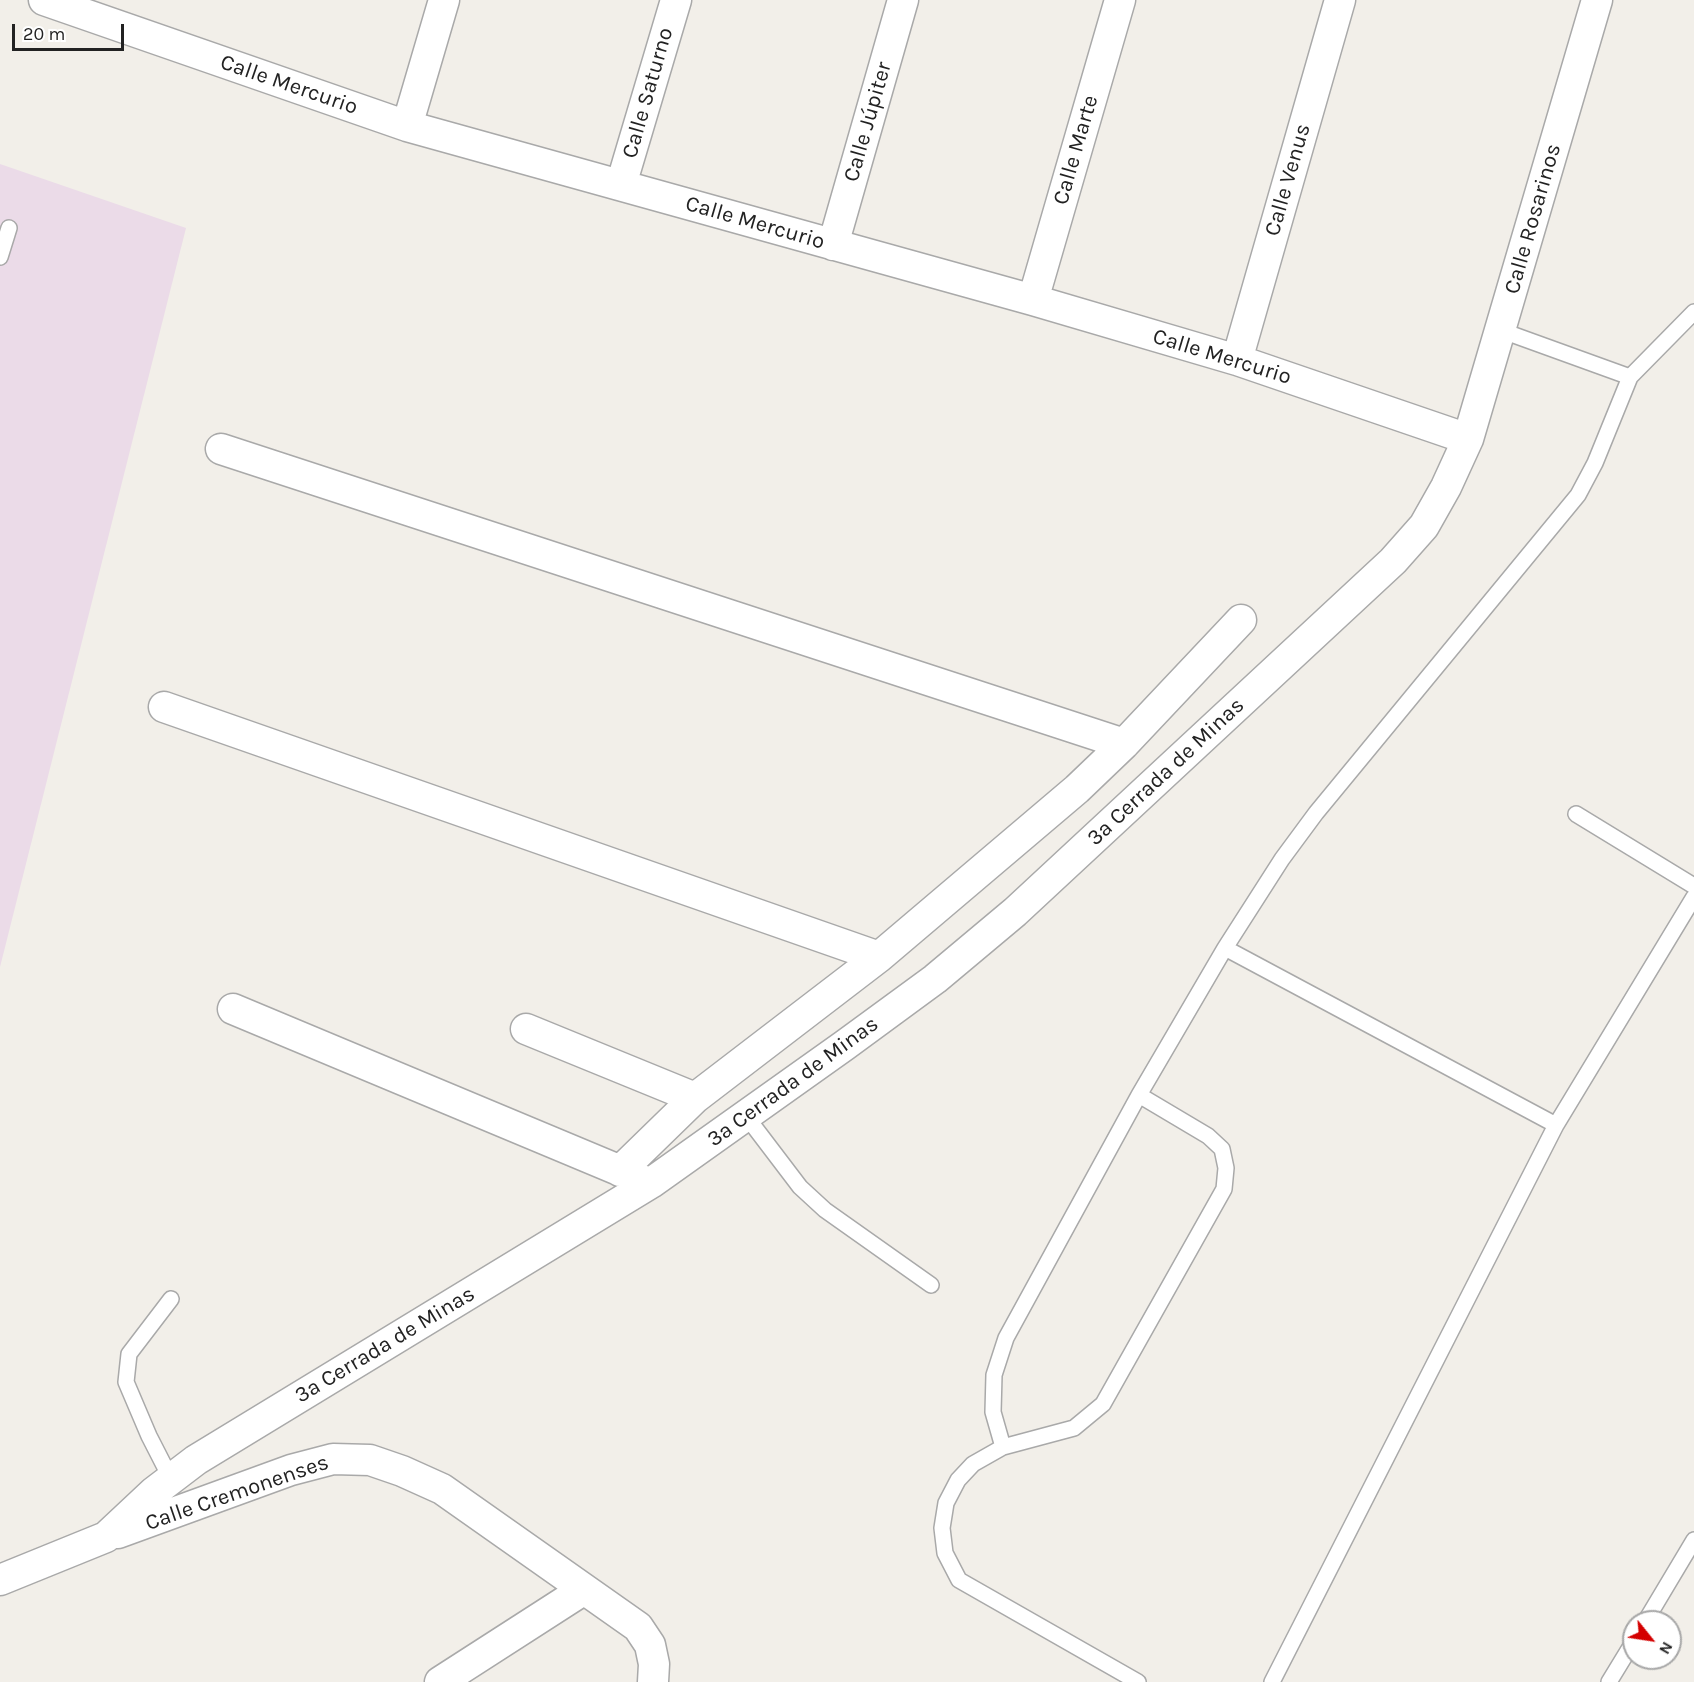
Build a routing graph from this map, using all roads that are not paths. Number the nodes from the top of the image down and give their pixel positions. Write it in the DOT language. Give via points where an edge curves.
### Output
graph roads {
  1 [pos="44,0"];
  2 [pos="444,0"];
  3 [pos="675,0"];
  4 [pos="903,0"];
  5 [pos="1120,0"];
  6 [pos="1340,0"];
  7 [pos="1597,0"];
  8 [pos="407,126"];
  9 [pos="621,185"];
  10 [pos="9,228"];
  11 [pos="833,245"];
  12 [pos="0,257"];
  13 [pos="1033,300"];
  14 [pos="1694,312"];
  15 [pos="1500,330"];
  16 [pos="1237,360"];
  17 [pos="1630,377"];
  18 [pos="1468,439"];
  19 [pos="221,449"];
  20 [pos="1241,620"];
  21 [pos="164,707"];
  22 [pos="1124,744"];
  23 [pos="1576,813"];
  24 [pos="1694,885"];
  25 [pos="1694,897"];
  26 [pos="1225,948"];
  27 [pos="879,957"];
  28 [pos="234,1009"];
  29 [pos="526,1029"];
  30 [pos="1139,1095"];
  31 [pos="695,1098"];
  32 [pos="746,1116"];
  33 [pos="1556,1125"];
  34 [pos="620,1171"];
  35 [pos="651,1184"];
  36 [pos="931,1285"];
  37 [pos="171,1299"];
  38 [pos="1003,1447"];
  39 [pos="171,1479"];
  40 [pos="106,1537"];
  41 [pos="1694,1540"];
  42 [pos="0,1580"];
  43 [pos="583,1590"];
  44 [pos="1652,1610"];
  45 [pos="1622,1661"];
  46 [pos="654,1673"];
  47 [pos="440,1682"];
  48 [pos="1138,1682"];
  49 [pos="1272,1682"];
  50 [pos="1609,1682"];
  1 -- 8 [label="street, Calle Mercurio"];
  2 -- 8 [label="street"];
  3 -- 9 [label="street, Calle Saturno"];
  4 -- 11 [label="street, Calle Júpiter"];
  5 -- 13 [label="street, Calle Marte"];
  6 -- 16 [label="street, Calle Venus"];
  7 -- 15 [label="street, Calle Rosarinos"];
  8 -- 9 [label="street, Calle Mercurio"];
  9 -- 11 [label="street, Calle Mercurio"];
  10 -- 12 [label="lane"];
  11 -- 13 [label="street, Calle Mercurio"];
  13 -- 16 [label="street, Calle Mercurio"];
  14 -- 17 [label="lane"];
  15 -- 17 [label="lane"];
  15 -- 18 [label="street, Calle Rosarinos"];
  16 -- 18 [label="street, Calle Mercurio"];
  17 -- 26 [label="lane" via="1578,495 1316,813"];
  18 -- 32 [label="street, 3ª Cerrada de Minas" via="1424,526 1393,561 1015,912 935,979"];
  19 -- 22 [label="street"];
  20 -- 22 [label="street"];
  21 -- 27 [label="street"];
  22 -- 27 [label="street" via="1077,789"];
  23 -- 24 [label="lane"];
  25 -- 33 [label="lane"];
  26 -- 30 [label="lane"];
  26 -- 33 [label="lane"];
  27 -- 31 [label="street"];
  28 -- 34 [label="street"];
  29 -- 31 [label="street"];
  30 -- 38 [label="lane" via="1006,1338 994,1375 993,1412"];
  30 -- 38 [label="lane" via="1208,1136 1222,1149 1226,1168 1224,1189 1103,1404 1074,1428"];
  31 -- 34 [label="street"];
  32 -- 35 [label="street, 3ª Cerrada de Minas"];
  32 -- 36 [label="lane" via="800,1187 825,1210"];
  33 -- 49 [label="lane"];
  34 -- 35 [label="street"];
  35 -- 39 [label="street, 3ª Cerrada de Minas" via="196,1460"];
  37 -- 39 [label="lane" via="129,1354 126,1382"];
  38 -- 48 [label="lane" via="974,1464 958,1480 946,1503 942,1528 945,1553 959,1580"];
  39 -- 40 [label="street, 3ª Cerrada de Minas"];
  40 -- 42 [label="street, 3ª Cerrada de Minas"];
  40 -- 43 [label="street, Calle Cremonenses" via="291,1470 333,1458 370,1460 442,1489"];
  41 -- 44 [label="lane"];
  43 -- 46 [label="street, Calle Cremonenses" via="638,1627 651,1645"];
  43 -- 47 [label="street"];
  45 -- 50 [label="lane"];
}
